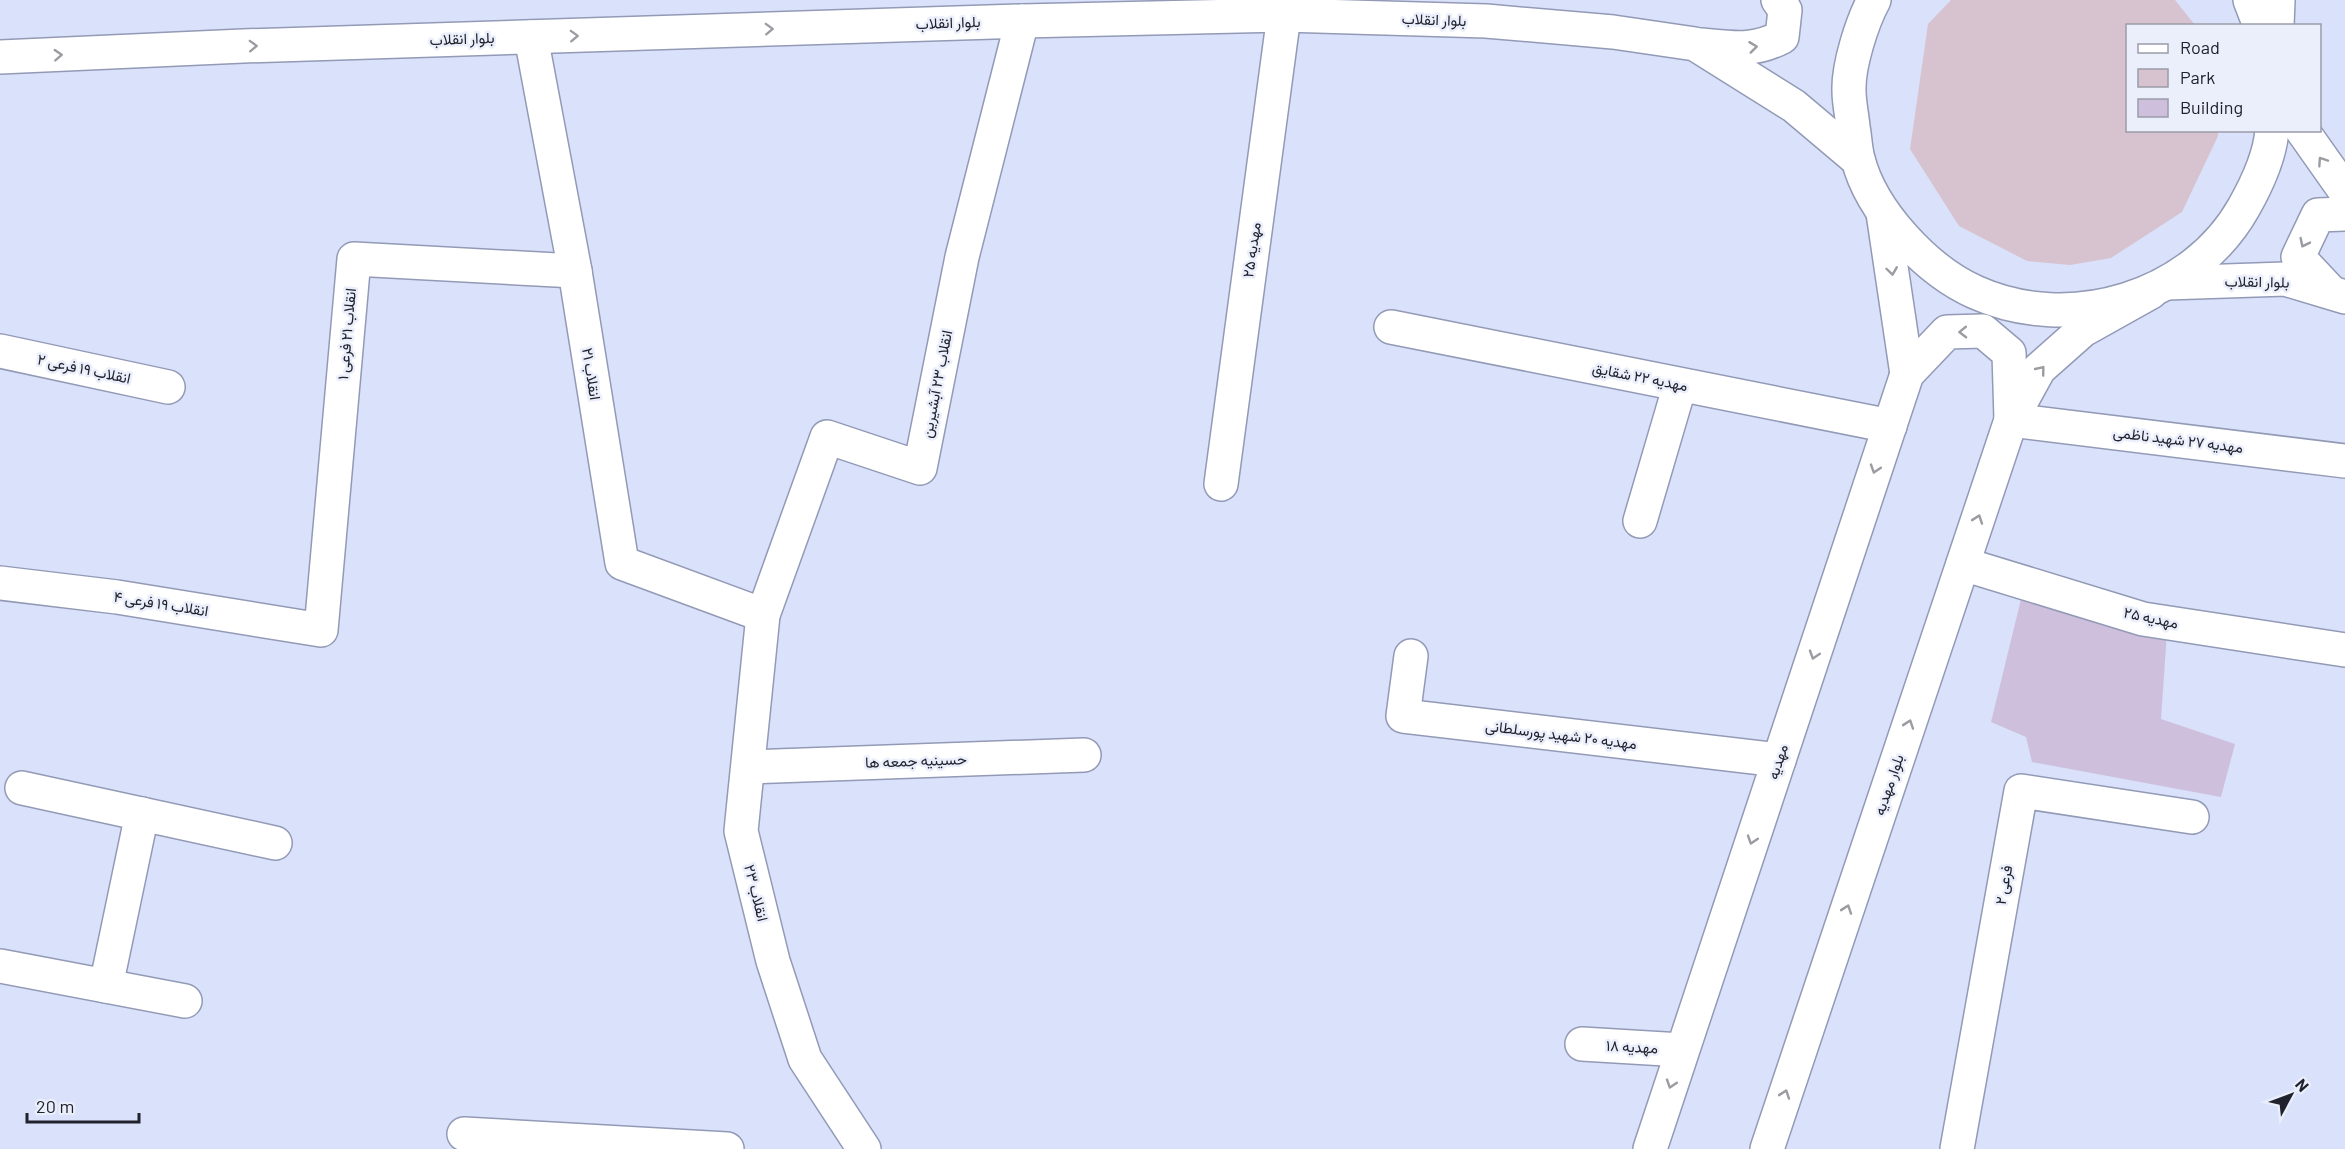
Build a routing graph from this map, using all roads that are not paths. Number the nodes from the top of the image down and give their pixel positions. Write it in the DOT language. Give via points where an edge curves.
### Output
graph roads {
  1 [pos="1778,0"];
  2 [pos="1874,0"];
  3 [pos="2250,0"];
  4 [pos="2278,0"];
  5 [pos="1284,15"];
  6 [pos="1022,21"];
  7 [pos="2259,24"];
  8 [pos="2277,24"];
  9 [pos="531,37"];
  10 [pos="1695,44"];
  11 [pos="0,57"];
  12 [pos="2271,132"];
  13 [pos="2303,132"];
  14 [pos="1858,160"];
  15 [pos="2345,191"];
  16 [pos="1883,213"];
  17 [pos="2345,214"];
  18 [pos="574,271"];
  19 [pos="2159,288"];
  20 [pos="2338,294"];
  21 [pos="1391,327"];
  22 [pos="0,351"];
  23 [pos="1907,374"];
  24 [pos="1680,385"];
  25 [pos="168,387"];
  26 [pos="2011,420"];
  27 [pos="1890,426"];
  28 [pos="2345,461"];
  29 [pos="1221,484"];
  30 [pos="1640,521"];
  31 [pos="1963,564"];
  32 [pos="0,583"];
  33 [pos="763,615"];
  34 [pos="321,630"];
  35 [pos="2345,650"];
  36 [pos="1411,656"];
  37 [pos="1084,755"];
  38 [pos="1779,760"];
  39 [pos="748,767"];
  40 [pos="22,788"];
  41 [pos="142,814"];
  42 [pos="2192,817"];
  43 [pos="275,843"];
  44 [pos="0,966"];
  45 [pos="106,986"];
  46 [pos="185,1001"];
  47 [pos="1582,1044"];
  48 [pos="1683,1050"];
  49 [pos="464,1134"];
  50 [pos="727,1149"];
  51 [pos="864,1149"];
  52 [pos="1650,1149"];
  53 [pos="1767,1149"];
  54 [pos="1957,1149"];
  10 -- 1 [label="street, one-way" via="1745,49 1764,46 1782,37 1785,10"];
  2 -- 14 [label="street" via="1862,21 1848,90"];
  3 -- 7 [label="street"];
  4 -- 8 [label="street"];
  5 -- 6 [label="street, بلوار انقلاب"];
  5 -- 10 [label="street, بلوار انقلاب" via="1486,21"];
  5 -- 29 [label="street, مهدیه ۲۵"];
  9 -- 6 [label="street, بلوار انقلاب, one-way"];
  6 -- 33 [label="street, انقلاب ۲۳ آبشیرین" via="962,257 920,468 827,437"];
  11 -- 9 [label="street, بلوار انقلاب, one-way"];
  9 -- 18 [label="street, انقلاب ۲۱"];
  10 -- 14 [label="street, بلوار انقلاب" via="1794,106"];
  12 -- 19 [label="street" via="2258,182 2235,222 2205,256"];
  15 -- 13 [label="street, one-way"];
  14 -- 16 [label="street"];
  16 -- 19 [label="street" via="1923,259 1974,292 2033,309 2093,308"];
  16 -- 23 [label="street, one-way"];
  17 -- 20 [label="street, one-way" via="2318,215 2298,257"];
  18 -- 33 [label="street, انقلاب ۲۱" via="622,563"];
  18 -- 34 [label="street, انقلاب ۲۱ فرعی ۱" via="354,259"];
  19 -- 20 [label="street, بلوار انقلاب" via="2285,279"];
  26 -- 19 [label="street, one-way" via="2039,369 2083,330"];
  21 -- 24 [label="street, مهدیه ۲۲ شقایق"];
  22 -- 25 [label="street, انقلاب ۱۹ فرعی ۲"];
  26 -- 23 [label="street, one-way" via="2009,353 1983,331 1947,332"];
  23 -- 27 [label="street, مهدیه"];
  24 -- 27 [label="street, مهدیه ۲۲ شقایق"];
  24 -- 30 [label="street"];
  26 -- 28 [label="street, مهدیه ۲۷ شهید ناظمی"];
  31 -- 26 [label="street, بلوار مهدیه, one-way"];
  27 -- 38 [label="street, مهدیه, one-way"];
  31 -- 35 [label="street, مهدیه ۲۵" via="2143,619"];
  53 -- 31 [label="street, بلوار مهدیه, one-way"];
  32 -- 34 [label="street, انقلاب ۱۹ فرعی ۴" via="117,597"];
  33 -- 39 [label="street, انقلاب ۲۳"];
  36 -- 38 [label="street, مهدیه ۲۰ شهید پورسلطانی" via="1403,716"];
  37 -- 39 [label="street, حسینیه جمعه ها"];
  38 -- 48 [label="street, مهدیه, one-way"];
  39 -- 51 [label="street, انقلاب ۲۳" via="741,831 772,961 804,1059"];
  40 -- 41 [label="street"];
  41 -- 43 [label="street"];
  41 -- 45 [label="street"];
  42 -- 54 [label="street, فرعی ۲" via="2021,791"];
  44 -- 45 [label="street"];
  45 -- 46 [label="street"];
  47 -- 48 [label="street, مهدیه ۱۸"];
  48 -- 52 [label="street, مهدیه, one-way"];
  49 -- 50 [label="street"];
}
